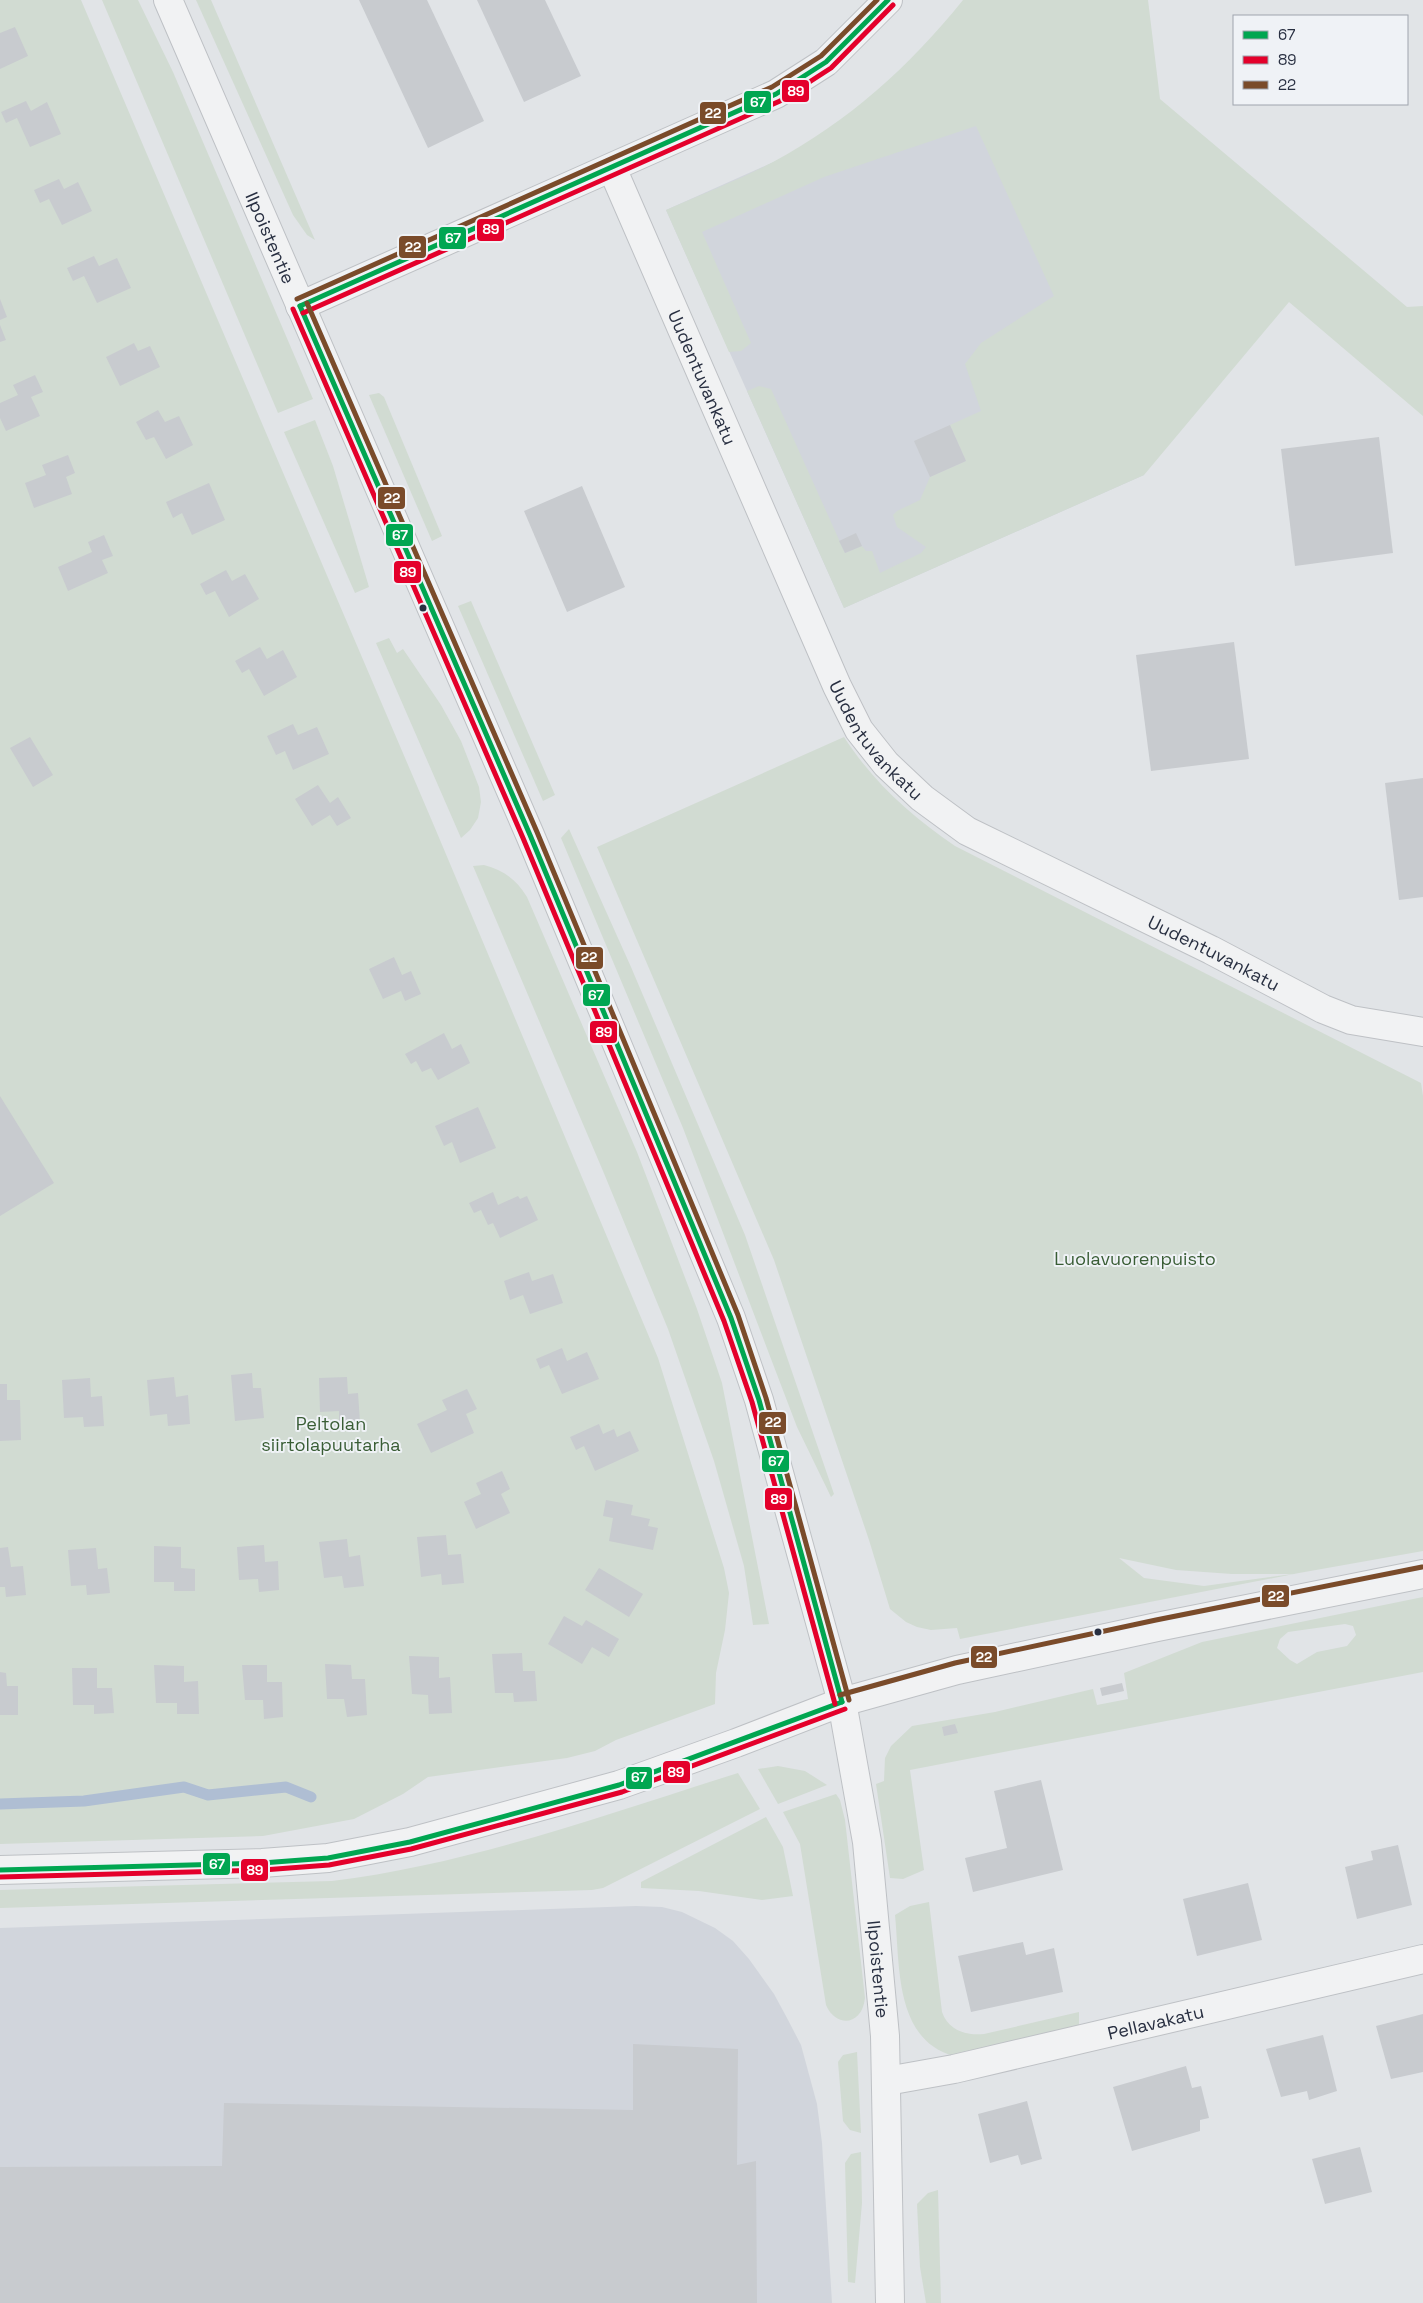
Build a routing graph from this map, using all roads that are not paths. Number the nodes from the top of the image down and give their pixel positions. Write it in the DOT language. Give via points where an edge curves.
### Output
graph roads {
  1 [pos="168,0"];
  2 [pos="888,0"];
  3 [pos="612,168"];
  4 [pos="300,306"];
  5 [pos="1423,1032"];
  6 [pos="1423,1574"];
  7 [pos="842,1702"];
  8 [pos="0,1870"];
  9 [pos="1423,1959"];
  10 [pos="887,2081"];
  11 [pos="890,2303"];
  1 -- 4 [label="street, Ilpoistentie"];
  2 -- 3 [label="street" via="826,62 776,94"];
  3 -- 4 [label="street"];
  3 -- 5 [label="street, Uudentuvankatu" via="837,686 860,730 886,764 922,798 967,831 1211,950 1323,1009 1351,1020"];
  4 -- 7 [label="street, Ilpoistentie" via="530,835 731,1318 759,1400"];
  6 -- 7 [label="street" via="976,1666"];
  7 -- 8 [label="street" via="619,1784 410,1842 328,1858 262,1863"];
  7 -- 10 [label="street, Ilpoistentie" via="867,1842"];
  9 -- 10 [label="street, Pellavakatu" via="954,2069"];
  10 -- 11 [label="street, Ilpoistentie"];
}
